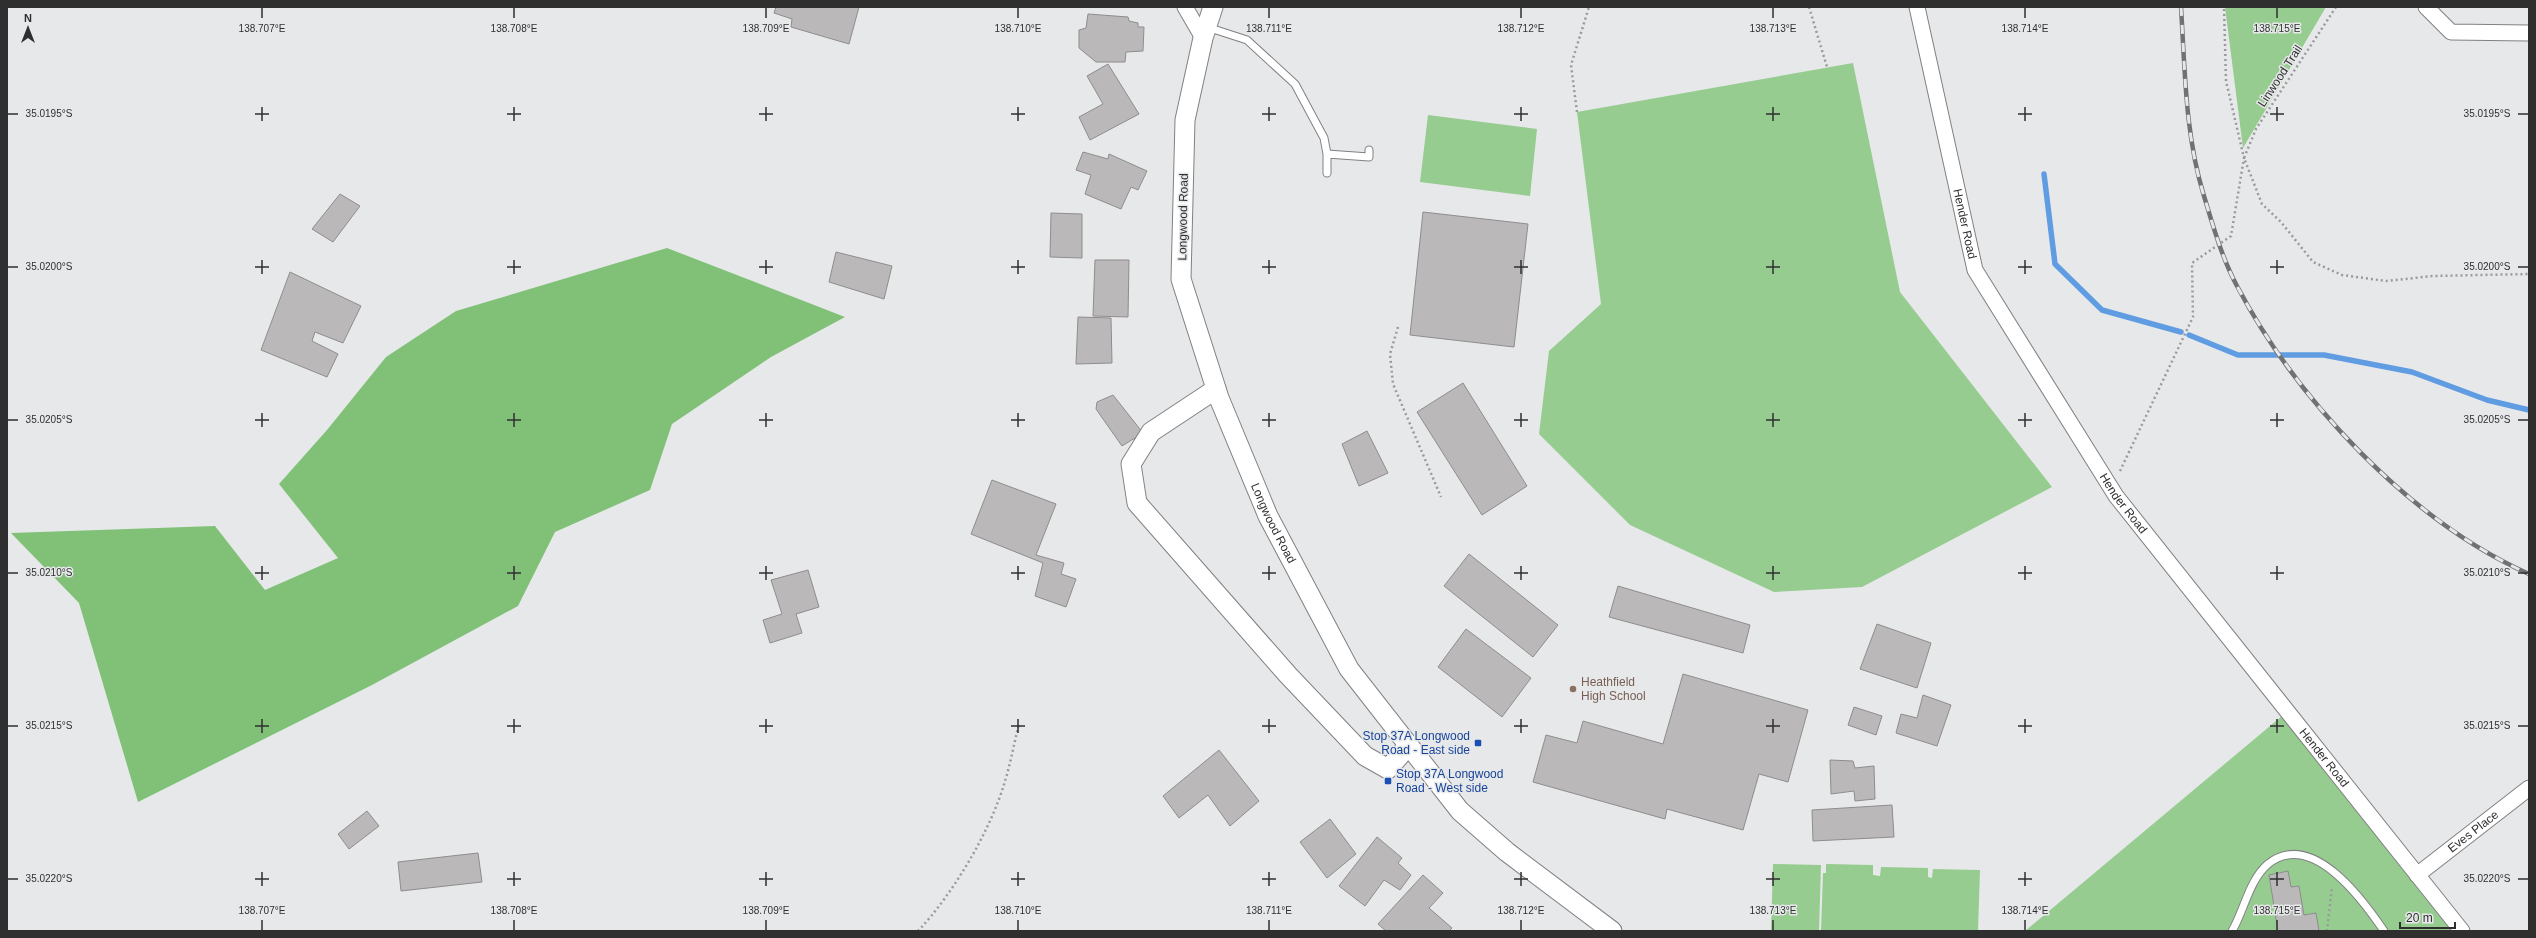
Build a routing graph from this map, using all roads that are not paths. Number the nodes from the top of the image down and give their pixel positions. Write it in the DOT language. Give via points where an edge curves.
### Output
graph roads {
  1 [pos="1184,7"];
  2 [pos="1213,7"];
  3 [pos="1917,7"];
  4 [pos="2426,7"];
  5 [pos="1204,32"];
  6 [pos="2529,33"];
  7 [pos="1369,150"];
  8 [pos="1327,154"];
  9 [pos="1327,173"];
  10 [pos="1216,389"];
  11 [pos="1408,746"];
  12 [pos="2529,788"];
  13 [pos="2417,875"];
  14 [pos="1612,931"];
  15 [pos="2232,931"];
  16 [pos="2384,931"];
  17 [pos="2462,931"];
  1 -- 5 [label="street"];
  2 -- 5 [label="street, Longwood Road"];
  3 -- 13 [label="street, Hender Road" via="1975,270 2116,496"];
  4 -- 6 [label="street" via="2451,32"];
  5 -- 8 [label="lane" via="1247,40 1295,84 1324,138"];
  5 -- 10 [label="street, Longwood Road" via="1185,120 1181,279"];
  7 -- 8 [label="lane" via="1369,157"];
  8 -- 9 [label="lane"];
  10 -- 11 [label="street, Longwood Road" via="1268,516 1349,668"];
  10 -- 11 [label="street" via="1151,432 1131,464 1137,503 1288,675 1364,756 1388,769"];
  11 -- 14 [label="street, Longwood Road" via="1460,812 1507,852"];
  12 -- 13 [label="street, Eves Place"];
  13 -- 17 [label="street, Hender Road"];
  15 -- 16 [label="lane" via="2257,877 2268,864 2284,856 2318,860 2333,871 2368,908"];
}
